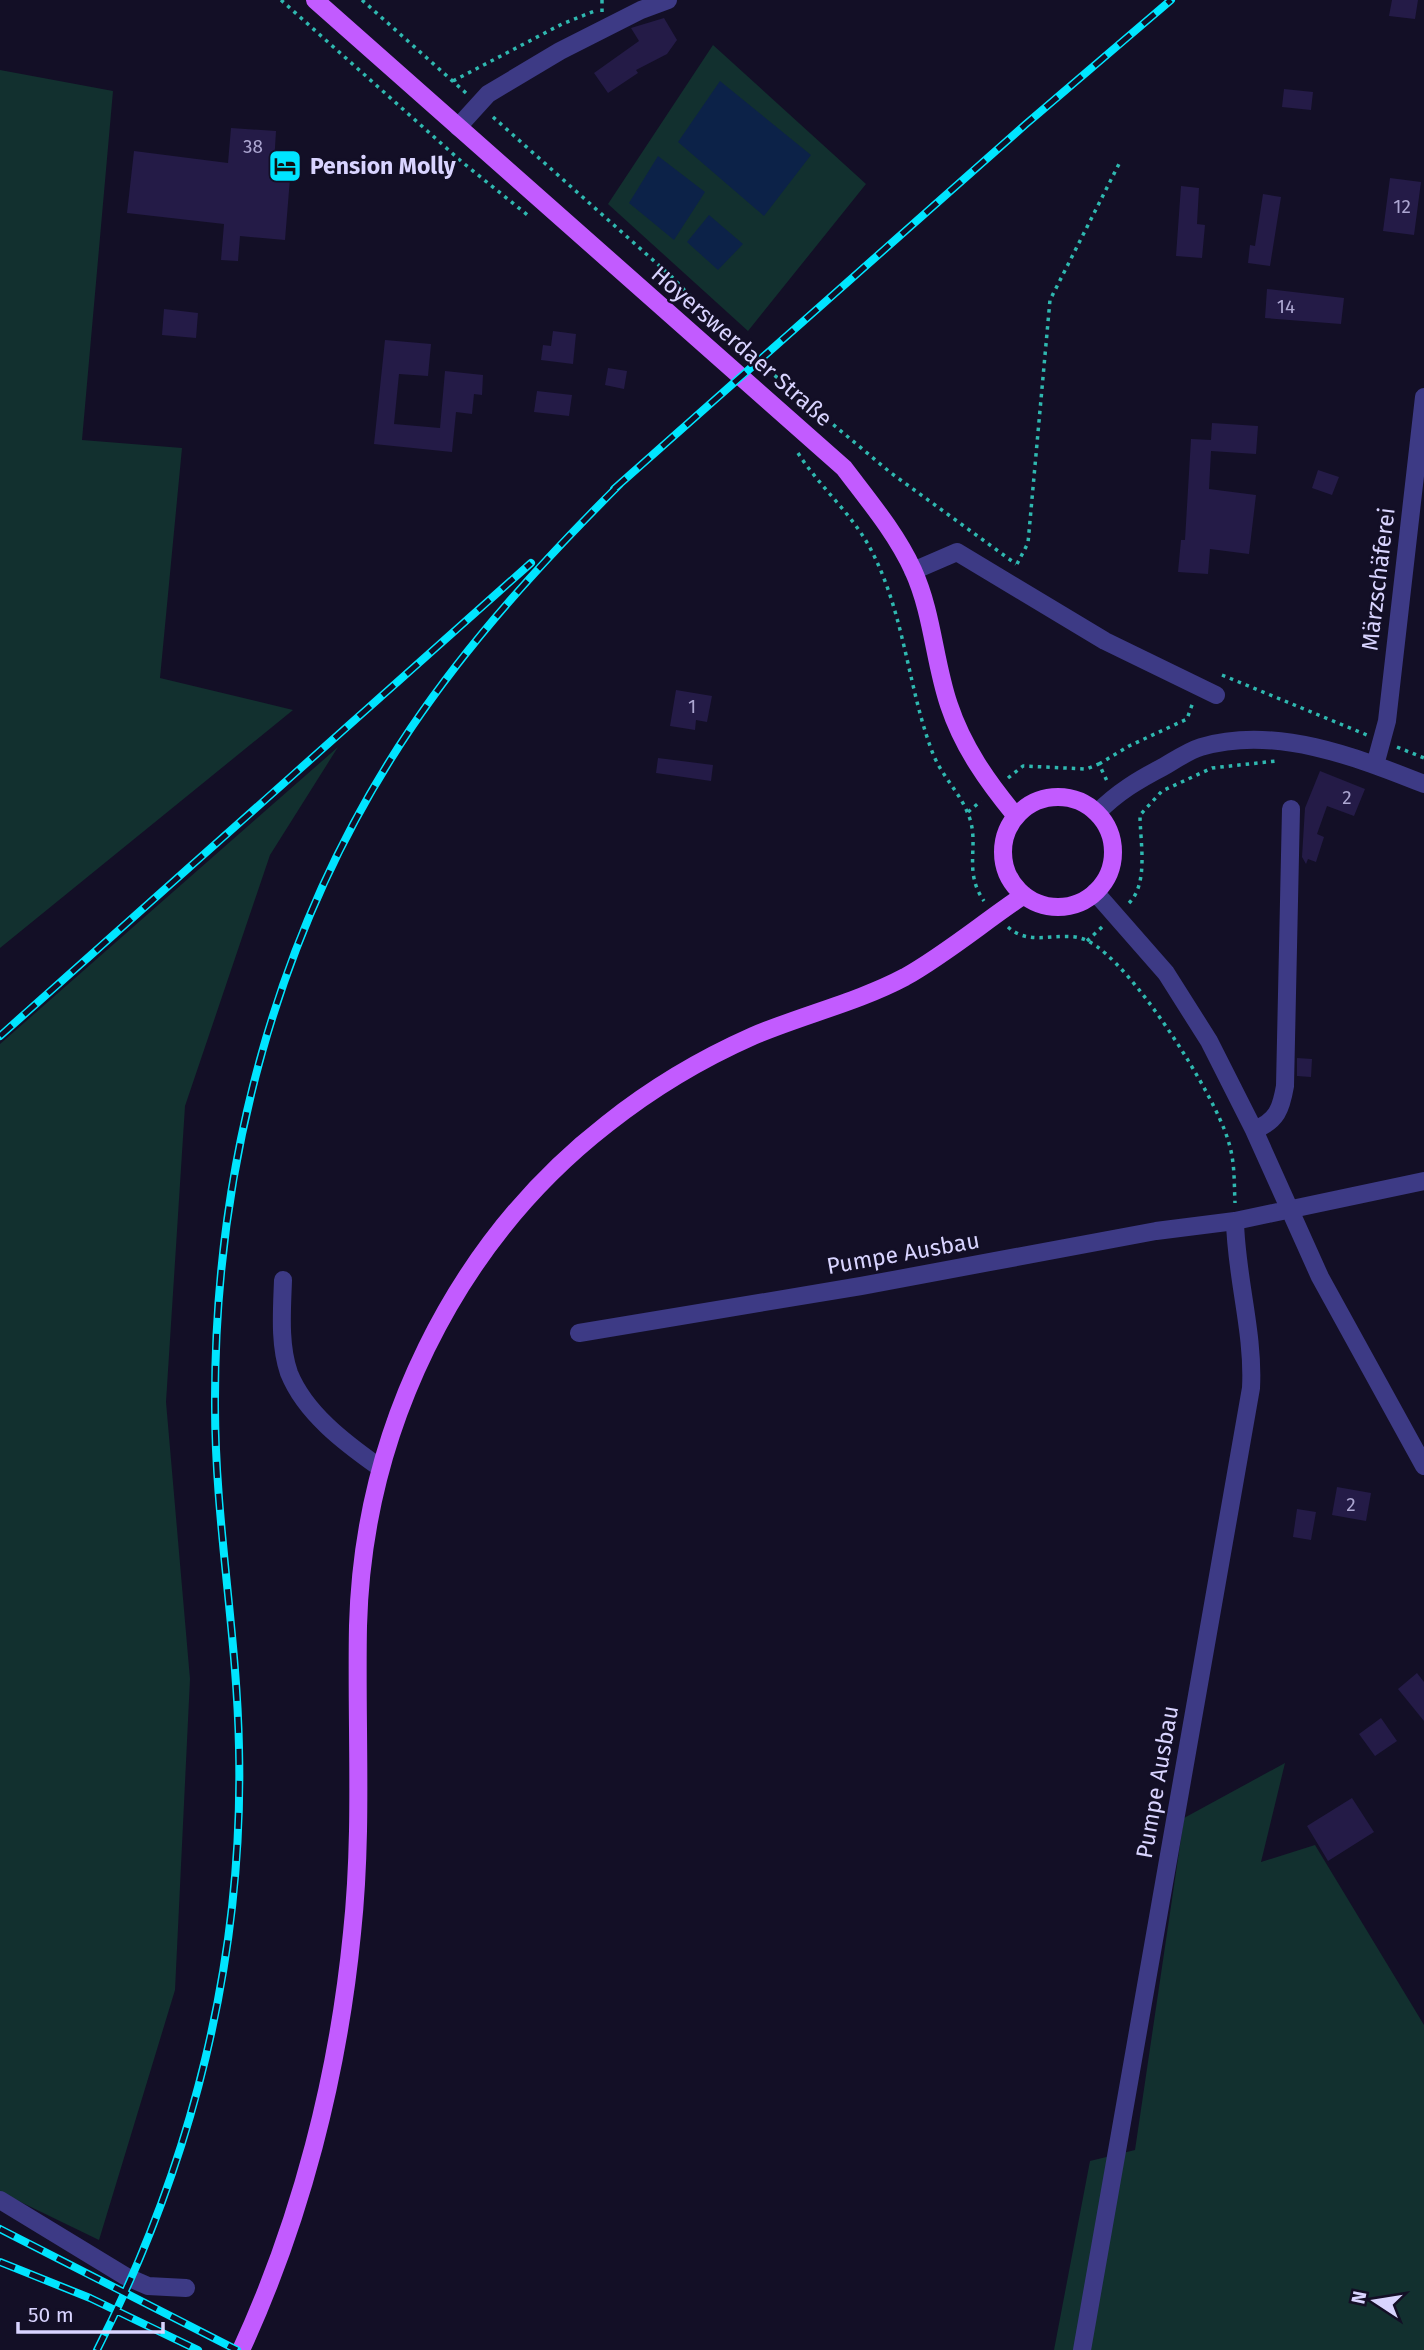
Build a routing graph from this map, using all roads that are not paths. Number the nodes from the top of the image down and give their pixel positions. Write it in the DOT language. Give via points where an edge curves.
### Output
graph roads {
  1 [pos="315,0"];
  2 [pos="668,0"];
  3 [pos="458,127"];
  4 [pos="1424,397"];
  5 [pos="913,570"];
  6 [pos="1216,695"];
  7 [pos="1375,765"];
  8 [pos="1424,784"];
  9 [pos="1291,809"];
  10 [pos="1098,812"];
  11 [pos="1015,815"];
  12 [pos="1096,892"];
  13 [pos="1024,895"];
  14 [pos="1254,1130"];
  15 [pos="1424,1181"];
  16 [pos="1288,1211"];
  17 [pos="1235,1221"];
  18 [pos="283,1280"];
  19 [pos="579,1333"];
  20 [pos="1424,1466"];
  21 [pos="379,1467"];
  22 [pos="0,2200"];
  23 [pos="186,2288"];
  24 [pos="241,2350"];
  25 [pos="1082,2350"];
  1 -- 3 [label="main road, Hoyerswerdaer Straße"];
  2 -- 3 [label="street" via="560,51 488,94"];
  3 -- 5 [label="main road, Hoyerswerdaer Straße" via="844,468 891,529"];
  4 -- 7 [label="street, Märzschäferei" via="1382,741"];
  5 -- 6 [label="street" via="957,552 1105,641"];
  5 -- 11 [label="main road, Hoyerswerdaer Straße" via="930,614 949,704 966,748"];
  7 -- 8 [label="street"];
  7 -- 10 [label="street" via="1299,744 1243,740 1200,747 1117,793"];
  9 -- 14 [label="street" via="1285,1086 1281,1110 1269,1124"];
  10 -- 11 [label="main road" via="1080,801 1057,797 1035,802"];
  10 -- 12 [label="main road" via="1112,839 1113,860"];
  11 -- 13 [label="main road" via="1003,849 1006,868"];
  12 -- 13 [label="main road" via="1077,904 1057,907"];
  12 -- 14 [label="street" via="1166,973 1209,1041"];
  13 -- 21 [label="main road" via="904,977 751,1037 676,1076 606,1125 537,1190 475,1265 425,1351"];
  14 -- 16 [label="street"];
  15 -- 16 [label="street, Pumpe Ausbau"];
  16 -- 17 [label="street, Pumpe Ausbau"];
  16 -- 20 [label="street"];
  17 -- 19 [label="street, Pumpe Ausbau"];
  17 -- 25 [label="street, Pumpe Ausbau" via="1251,1388"];
  18 -- 21 [label="street" via="282,1335 290,1373 314,1411"];
  21 -- 24 [label="main road" via="358,1623 359,1834 339,2029 322,2116 266,2297"];
  22 -- 23 [label="street" via="125,2276 157,2288"];
}
